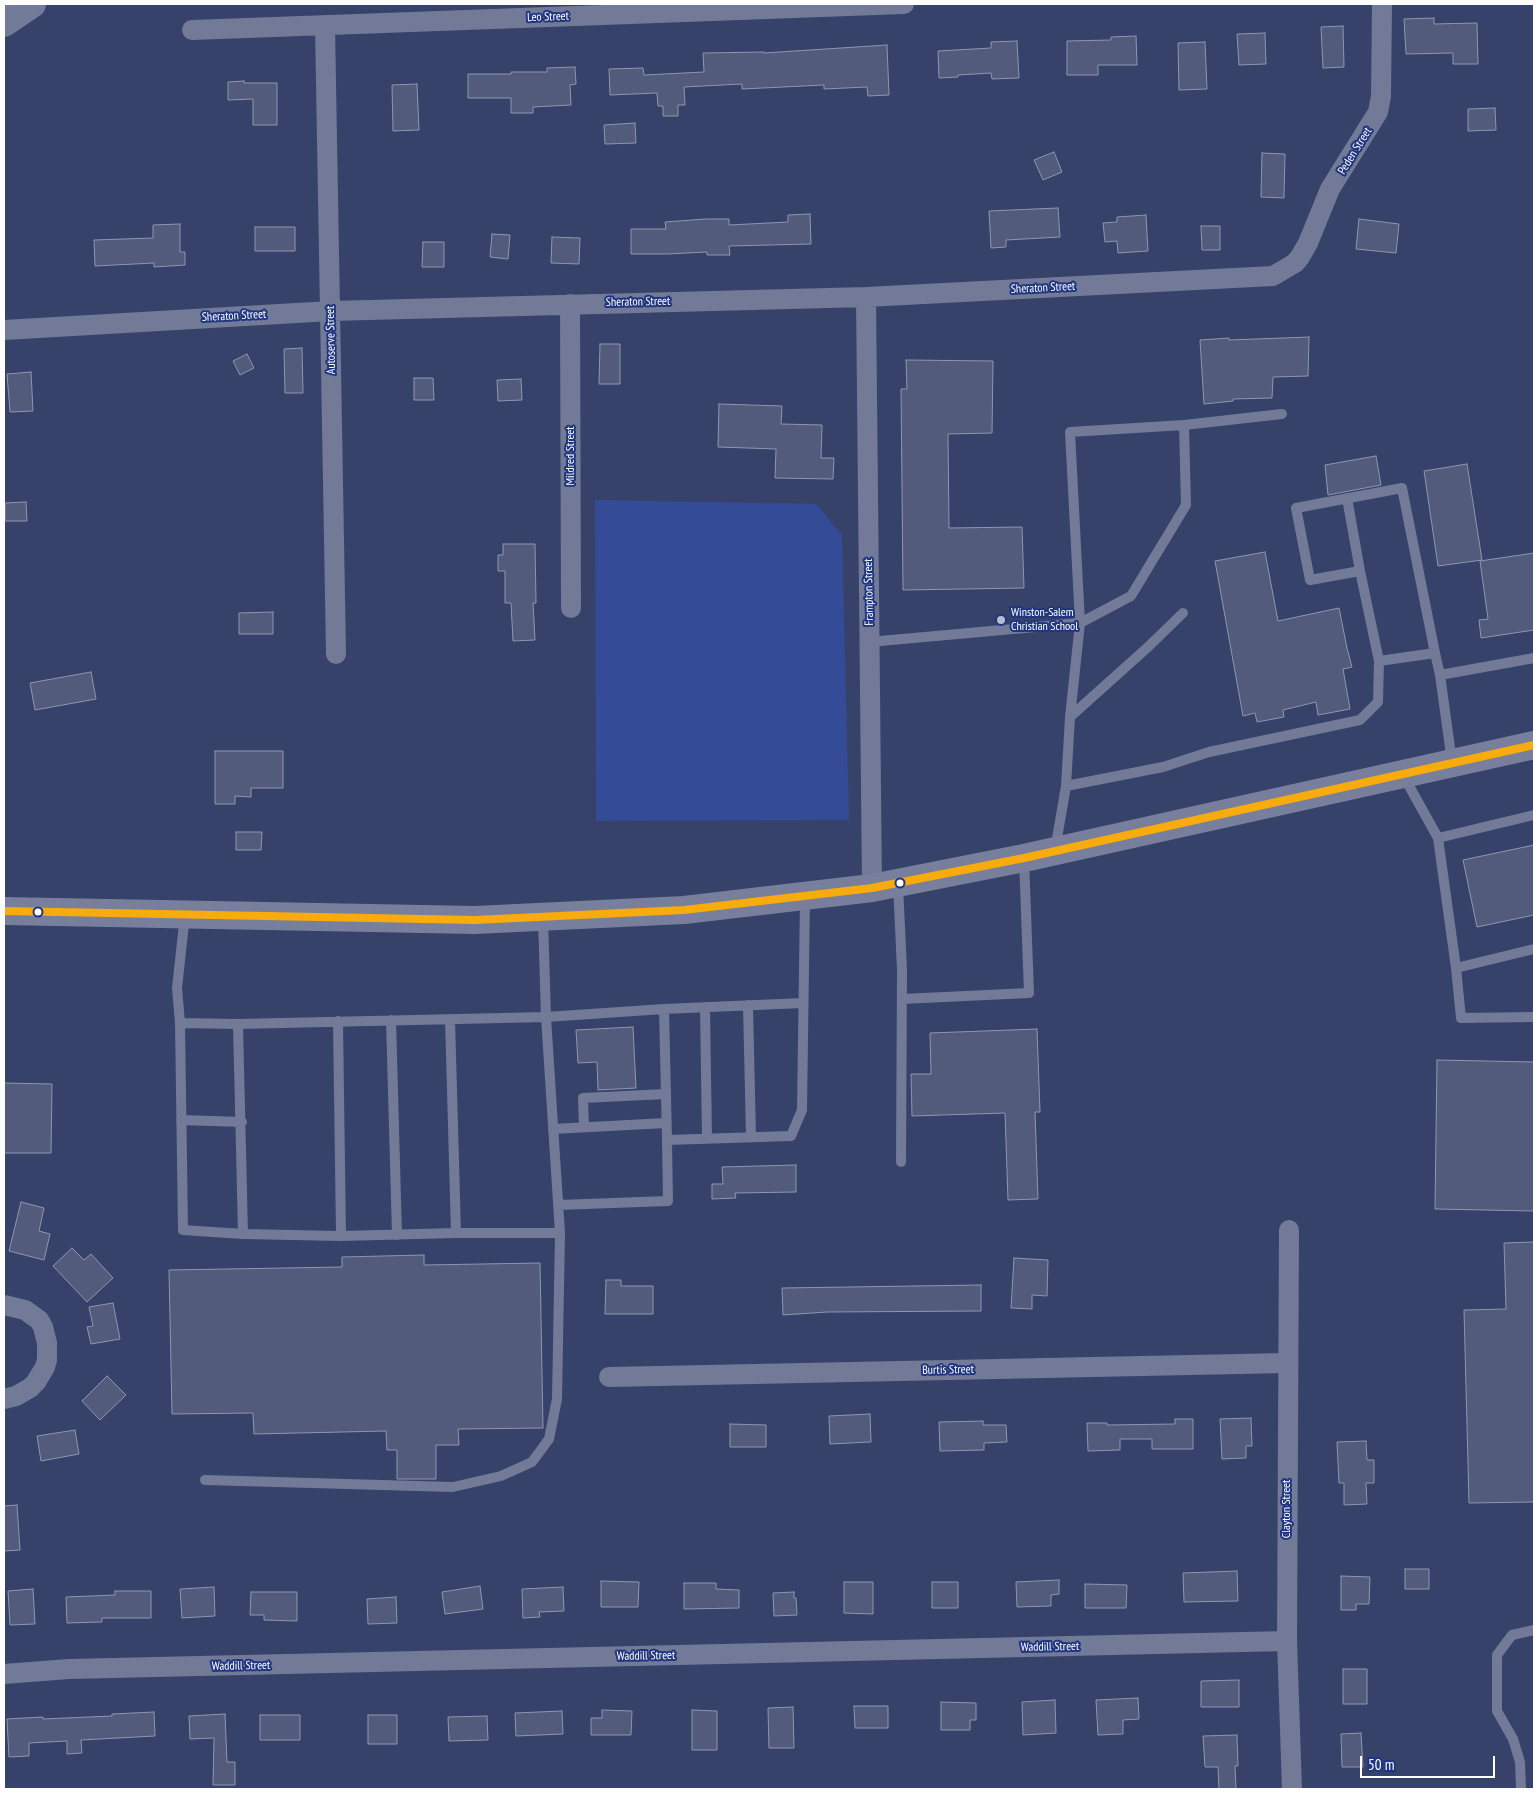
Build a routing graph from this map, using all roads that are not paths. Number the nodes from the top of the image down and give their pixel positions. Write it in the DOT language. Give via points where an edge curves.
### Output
graph roads {
  1 [pos="32,4"];
  2 [pos="904,4"];
  3 [pos="1382,4"];
  4 [pos="4,23"];
  5 [pos="325,26"];
  6 [pos="192,30"];
  7 [pos="1273,276"];
  8 [pos="866,297"];
  9 [pos="570,304"];
  10 [pos="331,311"];
  11 [pos="4,330"];
  12 [pos="1282,414"];
  13 [pos="1184,425"];
  14 [pos="1347,498"];
  15 [pos="1360,571"];
  16 [pos="572,608"];
  17 [pos="1183,613"];
  18 [pos="1080,623"];
  19 [pos="869,642"];
  20 [pos="1434,653"];
  21 [pos="336,654"];
  22 [pos="1534,658"];
  23 [pos="1379,661"];
  24 [pos="1440,675"];
  25 [pos="1070,717"];
  26 [pos="1534,746"];
  27 [pos="1452,763"];
  28 [pos="1403,775"];
  29 [pos="1066,786"];
  30 [pos="1534,815"];
  31 [pos="1438,838"];
  32 [pos="1055,850"];
  33 [pos="1024,858"];
  34 [pos="898,883"];
  35 [pos="872,888"];
  36 [pos="805,896"];
  37 [pos="4,912"];
  38 [pos="185,915"];
  39 [pos="543,917"];
  40 [pos="1534,949"];
  41 [pos="1456,968"];
  42 [pos="902,999"];
  43 [pos="803,1003"];
  44 [pos="748,1005"];
  45 [pos="705,1007"];
  46 [pos="664,1009"];
  47 [pos="546,1017"];
  48 [pos="1534,1017"];
  49 [pos="450,1019"];
  50 [pos="391,1020"];
  51 [pos="338,1021"];
  52 [pos="180,1023"];
  53 [pos="238,1024"];
  54 [pos="666,1094"];
  55 [pos="181,1120"];
  56 [pos="242,1122"];
  57 [pos="666,1123"];
  58 [pos="584,1127"];
  59 [pos="553,1128"];
  60 [pos="751,1137"];
  61 [pos="708,1139"];
  62 [pos="667,1140"];
  63 [pos="901,1162"];
  64 [pos="558,1205"];
  65 [pos="1289,1230"];
  66 [pos="456,1233"];
  67 [pos="560,1233"];
  68 [pos="244,1234"];
  69 [pos="397,1235"];
  70 [pos="342,1236"];
  71 [pos="4,1305"];
  72 [pos="1287,1363"];
  73 [pos="609,1377"];
  74 [pos="4,1399"];
  75 [pos="205,1480"];
  76 [pos="1534,1630"];
  77 [pos="1287,1641"];
  78 [pos="4,1674"];
  79 [pos="1292,1789"];
  80 [pos="1521,1789"];
  1 -- 4 [label="highway"];
  2 -- 5 [label="street, Leo Street"];
  3 -- 7 [label="street, Peden Street" via="1378,112 1330,189 1300,258"];
  5 -- 6 [label="street, Leo Street"];
  5 -- 10 [label="street, Autoserve Street"];
  7 -- 8 [label="street, Sheraton Street"];
  8 -- 9 [label="street, Sheraton Street"];
  8 -- 19 [label="street, Frampton Street"];
  9 -- 10 [label="street, Sheraton Street"];
  9 -- 16 [label="street, Mildred Street"];
  10 -- 11 [label="street, Sheraton Street"];
  10 -- 21 [label="street, Autoserve Street"];
  12 -- 13 [label="lane"];
  13 -- 18 [label="lane" via="1186,505 1131,596"];
  13 -- 18 [label="lane" via="1070,432"];
  14 -- 15 [label="lane"];
  14 -- 15 [label="lane" via="1296,508 1310,580"];
  14 -- 20 [label="lane" via="1402,488"];
  15 -- 23 [label="lane"];
  17 -- 25 [label="lane"];
  18 -- 19 [label="lane"];
  18 -- 25 [label="lane"];
  19 -- 35 [label="street, Frampton Street"];
  20 -- 23 [label="lane"];
  20 -- 24 [label="lane"];
  22 -- 24 [label="lane"];
  23 -- 29 [label="lane" via="1378,702 1360,720 1209,752 1163,768"];
  24 -- 27 [label="lane"];
  25 -- 29 [label="lane"];
  26 -- 27 [label="main road"];
  27 -- 28 [label="main road"];
  28 -- 31 [label="lane"];
  28 -- 32 [label="main road"];
  29 -- 32 [label="lane"];
  30 -- 31 [label="lane"];
  31 -- 41 [label="lane"];
  32 -- 33 [label="main road"];
  33 -- 34 [label="main road"];
  33 -- 42 [label="lane" via="1029,992"];
  34 -- 35 [label="main road"];
  34 -- 42 [label="lane"];
  35 -- 36 [label="main road"];
  36 -- 39 [label="main road" via="684,910"];
  36 -- 43 [label="lane"];
  37 -- 38 [label="main road"];
  38 -- 39 [label="main road" via="475,920"];
  38 -- 52 [label="lane" via="177,988"];
  39 -- 47 [label="lane"];
  40 -- 41 [label="lane"];
  41 -- 48 [label="lane" via="1461,1018"];
  42 -- 63 [label="lane"];
  43 -- 44 [label="lane"];
  43 -- 60 [label="lane" via="802,1110 791,1136"];
  44 -- 45 [label="lane"];
  44 -- 60 [label="lane"];
  45 -- 46 [label="lane"];
  45 -- 61 [label="lane"];
  46 -- 47 [label="lane"];
  46 -- 54 [label="lane"];
  47 -- 49 [label="lane"];
  47 -- 59 [label="lane"];
  49 -- 50 [label="lane"];
  49 -- 66 [label="lane"];
  50 -- 51 [label="lane"];
  50 -- 69 [label="lane"];
  51 -- 53 [label="lane"];
  51 -- 70 [label="lane"];
  52 -- 53 [label="lane"];
  52 -- 55 [label="lane"];
  53 -- 56 [label="lane"];
  54 -- 57 [label="lane"];
  54 -- 58 [label="lane" via="583,1098"];
  55 -- 56 [label="lane"];
  55 -- 68 [label="lane" via="183,1230"];
  56 -- 68 [label="lane"];
  57 -- 58 [label="lane"];
  57 -- 62 [label="lane"];
  58 -- 59 [label="lane"];
  59 -- 64 [label="lane"];
  60 -- 61 [label="lane"];
  61 -- 62 [label="lane"];
  62 -- 64 [label="lane" via="668,1201"];
  64 -- 67 [label="lane"];
  65 -- 72 [label="street, Clayton Street"];
  66 -- 67 [label="lane"];
  66 -- 69 [label="lane"];
  67 -- 75 [label="lane" via="557,1399 549,1439 532,1462 501,1476 453,1487"];
  68 -- 70 [label="lane"];
  69 -- 70 [label="lane"];
  71 -- 74 [label="street" via="25,1310 39,1320 47,1343 47,1360 30,1388"];
  72 -- 73 [label="street, Burtis Street"];
  72 -- 77 [label="street, Clayton Street"];
  76 -- 80 [label="lane" via="1512,1635 1497,1655 1497,1711 1513,1739 1520,1762"];
  77 -- 78 [label="street, Waddill Street" via="78,1669"];
  77 -- 79 [label="street, Clayton Street"];
}
